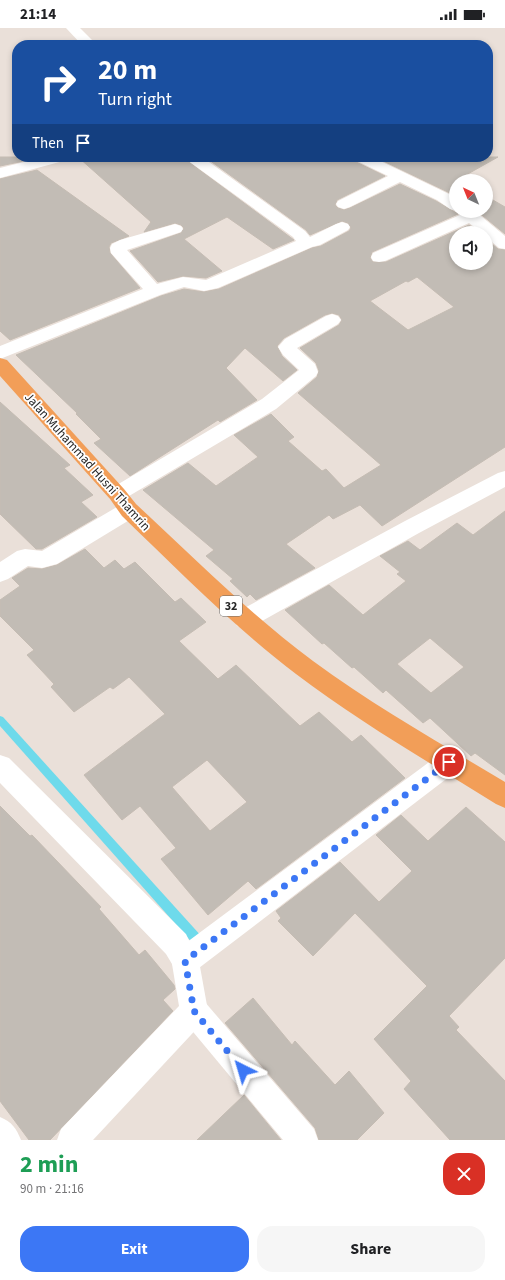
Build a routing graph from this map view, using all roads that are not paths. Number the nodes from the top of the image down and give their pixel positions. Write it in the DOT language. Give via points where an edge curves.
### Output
graph roads {
  1 [pos="73,28"];
  2 [pos="85,40"];
  3 [pos="43,162"];
  4 [pos="199,162"];
  5 [pos="371,162"];
  6 [pos="0,173"];
  7 [pos="400,176"];
  8 [pos="449,201"];
  9 [pos="344,204"];
  10 [pos="458,218"];
  11 [pos="474,218"];
  12 [pos="342,227"];
  13 [pos="175,229"];
  14 [pos="306,243"];
  15 [pos="505,244"];
  16 [pos="379,257"];
  17 [pos="154,291"];
  18 [pos="332,320"];
  19 [pos="0,353"];
  20 [pos="0,364"];
  21 [pos="505,478"];
  22 [pos="123,502"];
  23 [pos="0,573"];
  24 [pos="245,619"];
  25 [pos="449,762"];
  26 [pos="0,766"];
  27 [pos="505,796"];
  28 [pos="185,961"];
  29 [pos="194,1011"];
  30 [pos="0,1132"];
  31 [pos="6,1140"];
  32 [pos="72,1140"];
  33 [pos="303,1140"];
  1 -- 2 [label="street"];
  3 -- 6 [label="street"];
  4 -- 14 [label="street" via="299,234"];
  5 -- 7 [label="street"];
  7 -- 8 [label="street"];
  7 -- 9 [label="street"];
  10 -- 16 [label="street"];
  11 -- 15 [label="street"];
  12 -- 14 [label="street"];
  13 -- 17 [label="street" via="118,248 119,253"];
  14 -- 17 [label="street" via="212,284 204,286 184,282"];
  17 -- 19 [label="street"];
  18 -- 22 [label="street" via="287,347 309,372 269,404"];
  20 -- 22 [label="highway, Jalan Muhammad Husni Thamrin / 32"];
  21 -- 24 [label="street"];
  22 -- 23 [label="street" via="49,558 42,560 25,557"];
  22 -- 24 [label="highway, Jalan Muhammad Husni Thamrin / 32"];
  24 -- 25 [label="highway, Jalan Muhammad Husni Thamrin / 32" via="304,667 363,709"];
  25 -- 27 [label="highway, Jalan Muhammad Husni Thamrin / 32"];
  25 -- 28 [label="street"];
  26 -- 28 [label="street" via="176,944"];
  28 -- 29 [label="street"];
  29 -- 32 [label="street"];
  29 -- 33 [label="street"];
  30 -- 31 [label="street"];
}
